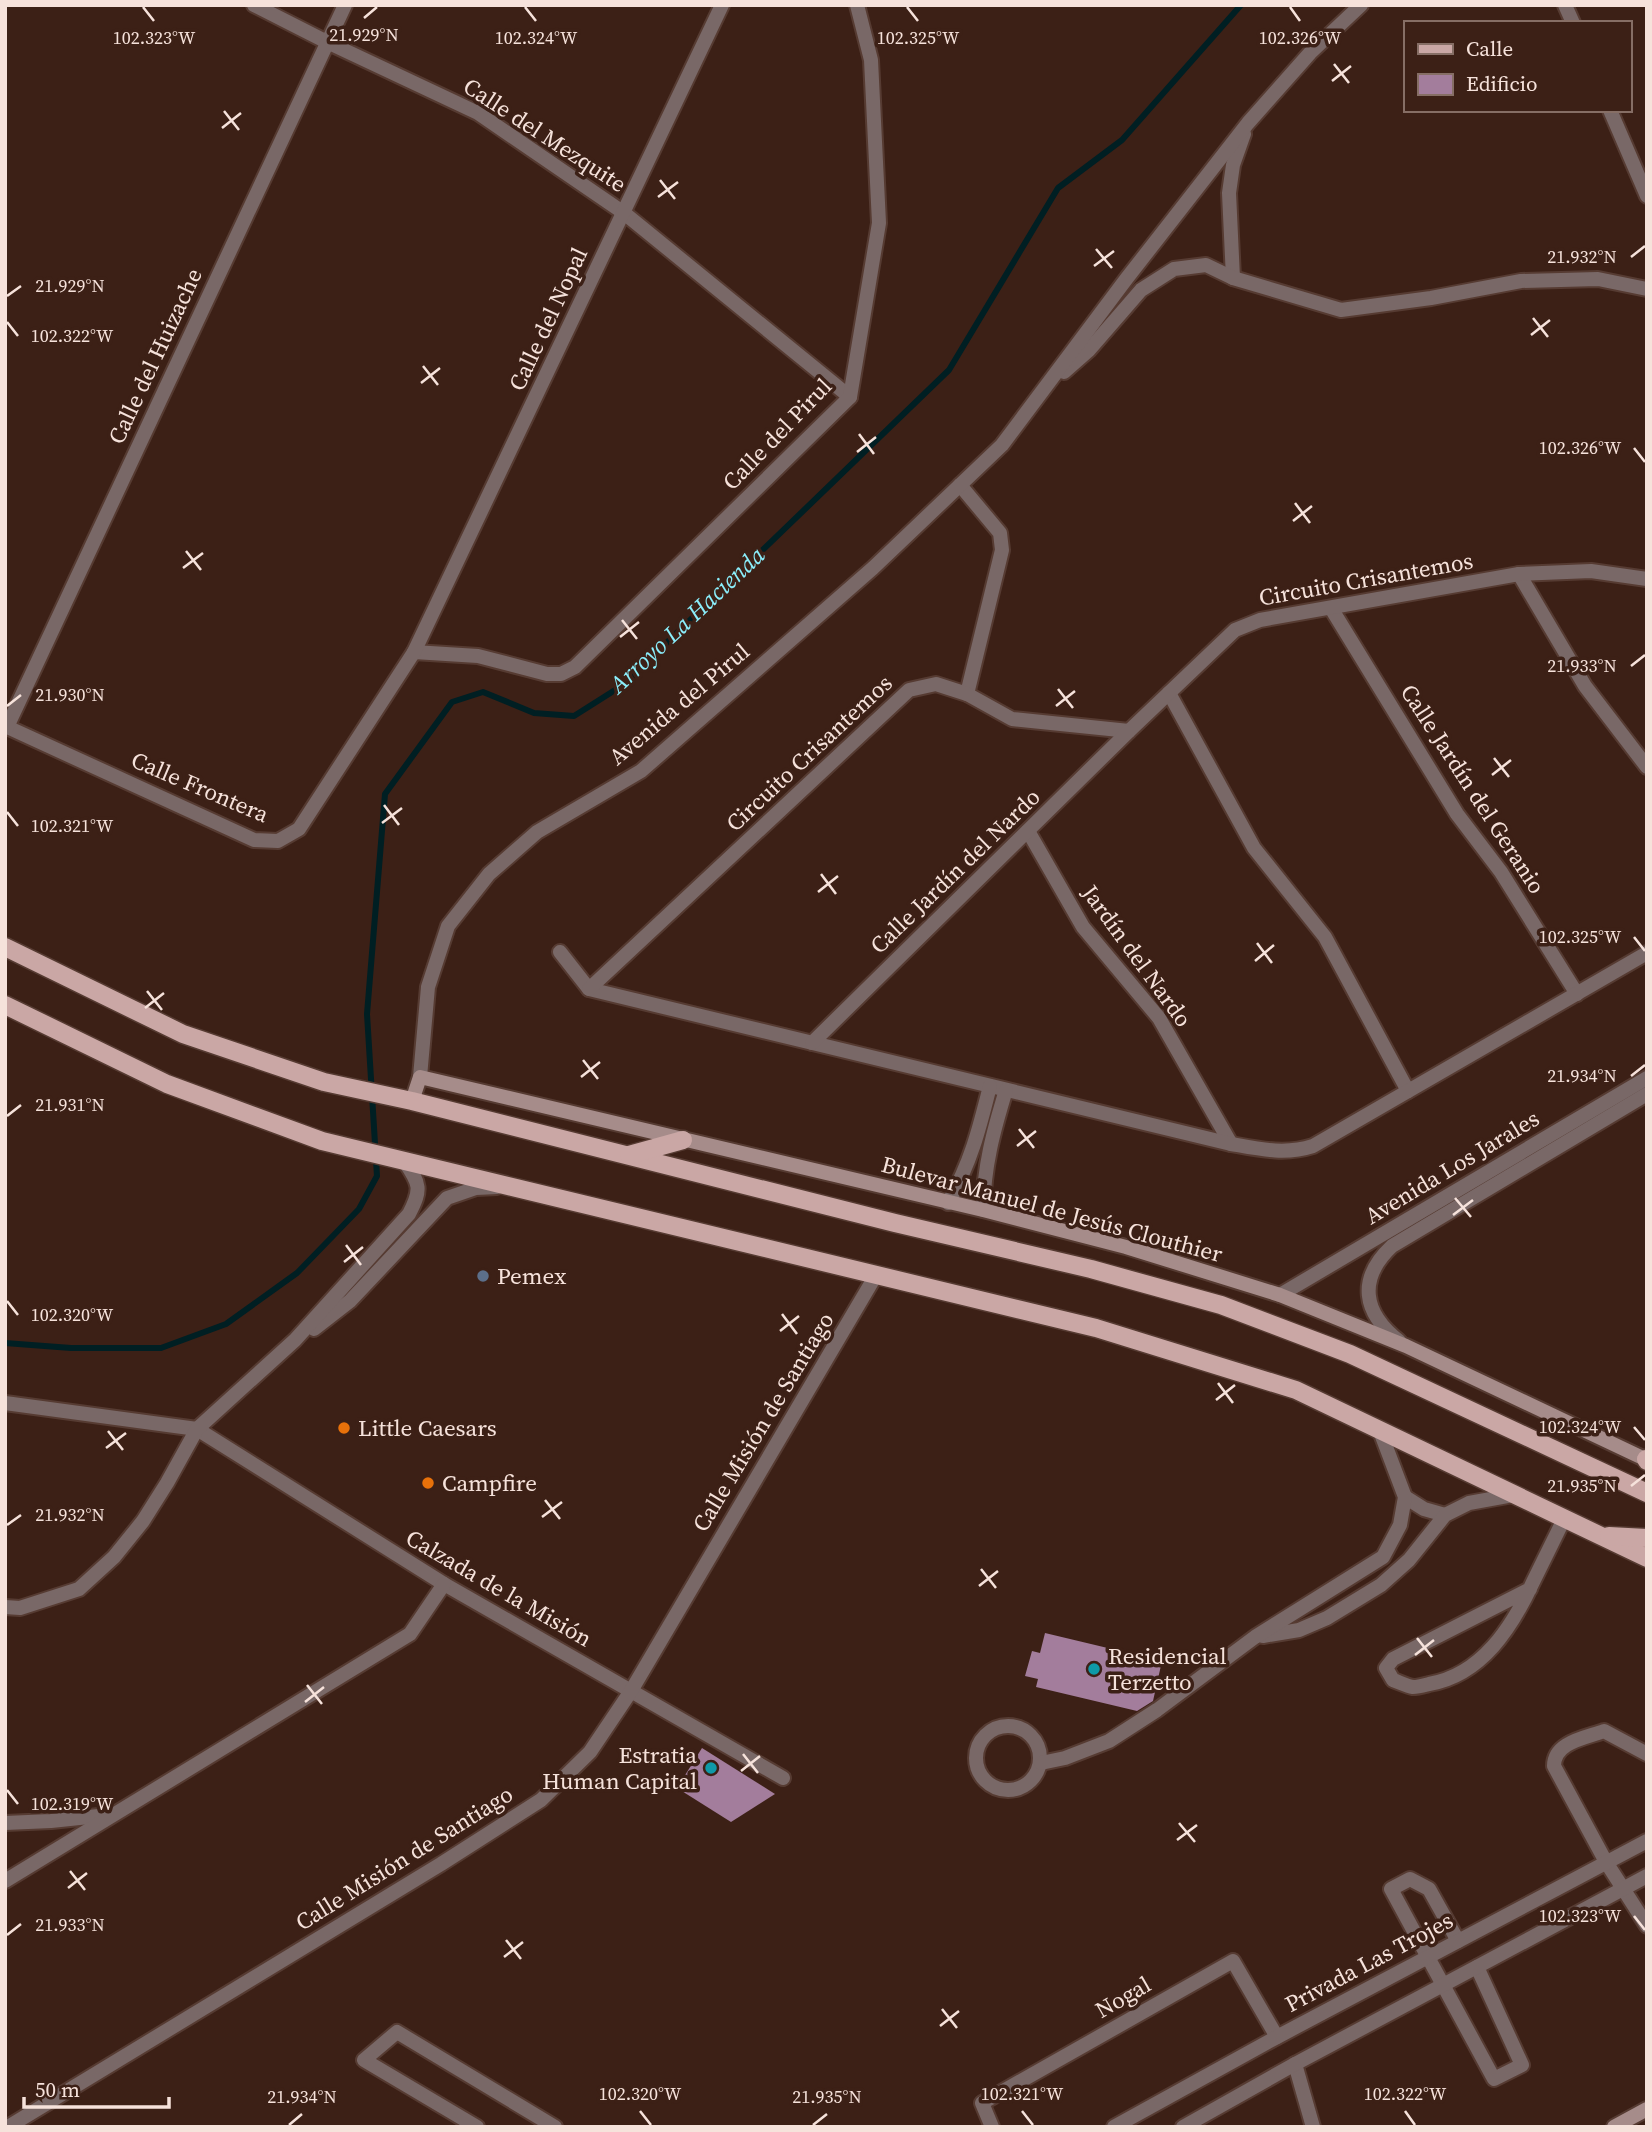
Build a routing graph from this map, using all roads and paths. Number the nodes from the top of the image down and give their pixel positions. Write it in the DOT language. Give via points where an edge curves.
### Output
graph roads {
  1 [pos="254,5"];
  2 [pos="345,5"];
  3 [pos="722,5"];
  4 [pos="857,5"];
  5 [pos="1361,5"];
  6 [pos="1565,5"];
  7 [pos="1572,21"];
  8 [pos="327,42"];
  9 [pos="1611,112"];
  10 [pos="1248,123"];
  11 [pos="1647,196"];
  12 [pos="624,213"];
  13 [pos="1233,278"];
  14 [pos="1647,289"];
  15 [pos="1039,395"];
  16 [pos="850,397"];
  17 [pos="960,485"];
  18 [pos="1519,574"];
  19 [pos="1647,579"];
  20 [pos="1331,608"];
  21 [pos="414,652"];
  22 [pos="1169,693"];
  23 [pos="967,694"];
  24 [pos="6,726"];
  25 [pos="1129,731"];
  26 [pos="1647,766"];
  27 [pos="1028,831"];
  28 [pos="5,947"];
  29 [pos="560,952"];
  30 [pos="1647,953"];
  31 [pos="589,989"];
  32 [pos="1577,993"];
  33 [pos="5,1005"];
  34 [pos="812,1043"];
  35 [pos="419,1077"];
  36 [pos="1647,1078"];
  37 [pos="990,1086"];
  38 [pos="1006,1090"];
  39 [pos="1408,1091"];
  40 [pos="1647,1094"];
  41 [pos="412,1101"];
  42 [pos="683,1140"];
  43 [pos="1231,1144"];
  44 [pos="627,1155"];
  45 [pos="405,1162"];
  46 [pos="510,1186"];
  47 [pos="948,1203"];
  48 [pos="983,1210"];
  49 [pos="876,1275"];
  50 [pos="1280,1295"];
  51 [pos="295,1340"];
  52 [pos="1406,1346"];
  53 [pos="5,1403"];
  54 [pos="197,1429"];
  55 [pos="1380,1431"];
  56 [pos="1647,1460"];
  57 [pos="1647,1493"];
  58 [pos="1513,1495"];
  59 [pos="1405,1497"];
  60 [pos="1445,1515"];
  61 [pos="1564,1519"];
  62 [pos="1598,1536"];
  63 [pos="1647,1538"];
  64 [pos="1647,1558"];
  65 [pos="444,1584"];
  66 [pos="1530,1590"];
  67 [pos="5,1607"];
  68 [pos="1255,1637"];
  69 [pos="631,1691"];
  70 [pos="1647,1754"];
  71 [pos="1041,1763"];
  72 [pos="783,1778"];
  73 [pos="113,1815"];
  74 [pos="5,1822"];
  75 [pos="1647,1841"];
  76 [pos="1606,1862"];
  77 [pos="1647,1877"];
  78 [pos="5,1881"];
  79 [pos="1623,1889"];
  80 [pos="1647,1926"];
  81 [pos="1458,1941"];
  82 [pos="1427,1957"];
  83 [pos="1477,1967"];
  84 [pos="1442,1986"];
  85 [pos="1278,2037"];
  86 [pos="1295,2064"];
  87 [pos="1647,2109"];
  88 [pos="8,2127"];
  89 [pos="477,2127"];
  90 [pos="555,2127"];
  91 [pos="992,2127"];
  92 [pos="1114,2127"];
  93 [pos="1183,2127"];
  94 [pos="1313,2127"];
  95 [pos="1614,2127"];
  1 -- 8 [label="street, Calle del Mezquite"];
  2 -- 8 [label="street, Calle del Huizache"];
  3 -- 12 [label="street, Calle del Nopal"];
  4 -- 16 [label="street, Calle del Pirul" via="870,60 878,223"];
  5 -- 10 [label="street" via="1310,53"];
  6 -- 7 [label="street"];
  8 -- 12 [label="street, Calle del Mezquite" via="478,113"];
  8 -- 24 [label="street, Calle del Huizache"];
  9 -- 11 [label="street"];
  10 -- 13 [label="street" via="1229,193"];
  10 -- 15 [label="street"];
  12 -- 16 [label="street, Calle del Mezquite"];
  12 -- 21 [label="street, Calle del Nopal"];
  13 -- 14 [label="street" via="1340,310 1521,281 1598,279"];
  13 -- 15 [label="street" via="1206,265 1174,269 1141,290 1089,349"];
  15 -- 17 [label="street, Avenida del Pirul" via="1002,444"];
  16 -- 21 [label="street, Calle del Pirul" via="575,667 547,674 478,656"];
  17 -- 23 [label="street" via="1000,533 1002,550"];
  17 -- 35 [label="street, Avenida del Pirul" via="873,568 641,771 537,832 489,874 447,926 428,987"];
  18 -- 19 [label="street, Circuito Crisantemos" via="1591,571"];
  18 -- 20 [label="street, Circuito Crisantemos"];
  18 -- 26 [label="street" via="1585,685"];
  20 -- 22 [label="street, Circuito Crisantemos" via="1260,620 1235,630"];
  20 -- 32 [label="street, Calle Jardín del Geranio" via="1457,814 1501,872"];
  21 -- 24 [label="street, Calle Frontera" via="299,829 278,841 254,840"];
  22 -- 25 [label="street, Circuito Crisantemos"];
  22 -- 39 [label="street" via="1254,848 1325,937"];
  23 -- 25 [label="street, Circuito Crisantemos" via="1012,719"];
  23 -- 31 [label="street, Circuito Crisantemos" via="936,684 909,690"];
  25 -- 27 [label="street, Calle Jardín del Nardo"];
  27 -- 34 [label="street, Calle Jardín del Nardo"];
  27 -- 43 [label="street, Jardín del Nardo" via="1083,927 1158,1018"];
  28 -- 41 [label="main road" via="183,1034 324,1082"];
  29 -- 31 [label="street"];
  30 -- 32 [label="street"];
  31 -- 34 [label="street"];
  32 -- 39 [label="street"];
  33 -- 45 [label="main road" via="167,1084 322,1141"];
  34 -- 37 [label="street"];
  35 -- 41 [label="street"];
  35 -- 42 [label="street, Bulevar Manuel de Jesús Clouthier"];
  36 -- 50 [label="street, Avenida Los Jarales"];
  37 -- 38 [label="street"];
  37 -- 47 [label="street" via="976,1144"];
  38 -- 43 [label="street"];
  38 -- 48 [label="street" via="989,1147"];
  39 -- 43 [label="street" via="1296,1152"];
  40 -- 52 [label="street, Avenida Los Jarales" via="1382,1255 1371,1276 1370,1305 1384,1330"];
  41 -- 44 [label="main road"];
  42 -- 44 [label="main road"];
  42 -- 47 [label="street, Bulevar Manuel de Jesús Clouthier"];
  44 -- 57 [label="main road" via="1221,1305 1350,1354"];
  45 -- 46 [label="main road"];
  45 -- 51 [label="street" via="418,1180 419,1196 409,1214"];
  46 -- 49 [label="main road"];
  46 -- 51 [label="street" via="476,1188 447,1198 350,1301"];
  47 -- 48 [label="street, Bulevar Manuel de Jesús Clouthier"];
  48 -- 50 [label="street, Bulevar Manuel de Jesús Clouthier" via="1126,1247"];
  49 -- 55 [label="main road" via="1096,1328 1296,1390"];
  49 -- 69 [label="street, Calle Misión de Santiago"];
  50 -- 52 [label="street, Bulevar Manuel de Jesús Clouthier"];
  51 -- 54 [label="street"];
  52 -- 56 [label="street, Bulevar Manuel de Jesús Clouthier"];
  53 -- 54 [label="street"];
  54 -- 65 [label="street, Calzada de la Misión"];
  54 -- 67 [label="street" via="149,1512 114,1556 79,1589 20,1608"];
  55 -- 58 [label="main road"];
  55 -- 59 [label="street"];
  58 -- 60 [label="street" via="1469,1503"];
  58 -- 61 [label="main road"];
  59 -- 60 [label="street"];
  59 -- 68 [label="street" via="1400,1525 1384,1557"];
  60 -- 68 [label="street" via="1409,1560 1381,1585 1299,1630"];
  61 -- 62 [label="main road"];
  61 -- 66 [label="street"];
  62 -- 63 [label="main road"];
  62 -- 64 [label="main road"];
  65 -- 69 [label="street, Calzada de la Misión"];
  65 -- 73 [label="street" via="410,1634"];
  66 -- 66 [label="street" via="1516,1618 1481,1661 1446,1681 1413,1687 1393,1680 1386,1668 1393,1659"];
  68 -- 71 [label="street" via="1110,1741"];
  69 -- 72 [label="street, Calzada de la Misión"];
  69 -- 88 [label="street, Calle Misión de Santiago" via="590,1752 541,1800"];
  70 -- 76 [label="street" via="1604,1731 1560,1747 1554,1757 1554,1766"];
  71 -- 71 [label="street" via="1039,1745 1028,1732 1012,1726 995,1728 982,1738 975,1754 978,1771 988,1784 1004,1791 1020,1789 1034,1779"];
  73 -- 74 [label="street"];
  73 -- 78 [label="street"];
  75 -- 76 [label="street, Privada Las Trojes"];
  76 -- 79 [label="street"];
  76 -- 81 [label="street, Privada Las Trojes"];
  77 -- 79 [label="street"];
  79 -- 80 [label="street"];
  79 -- 83 [label="street"];
  81 -- 82 [label="street, Privada Las Trojes"];
  81 -- 82 [label="street" via="1429,1889 1410,1879 1391,1889"];
  82 -- 84 [label="street"];
  82 -- 85 [label="street, Privada Las Trojes"];
  83 -- 84 [label="street"];
  83 -- 84 [label="street" via="1522,2065 1494,2079"];
  84 -- 86 [label="street"];
  85 -- 91 [label="street, Nogal" via="1233,1961 982,2103"];
  85 -- 92 [label="street, Privada Las Trojes"];
  86 -- 93 [label="street"];
  86 -- 94 [label="street"];
  87 -- 95 [label="street"];
  89 -- 90 [label="street" via="364,2060 397,2032"];
}
